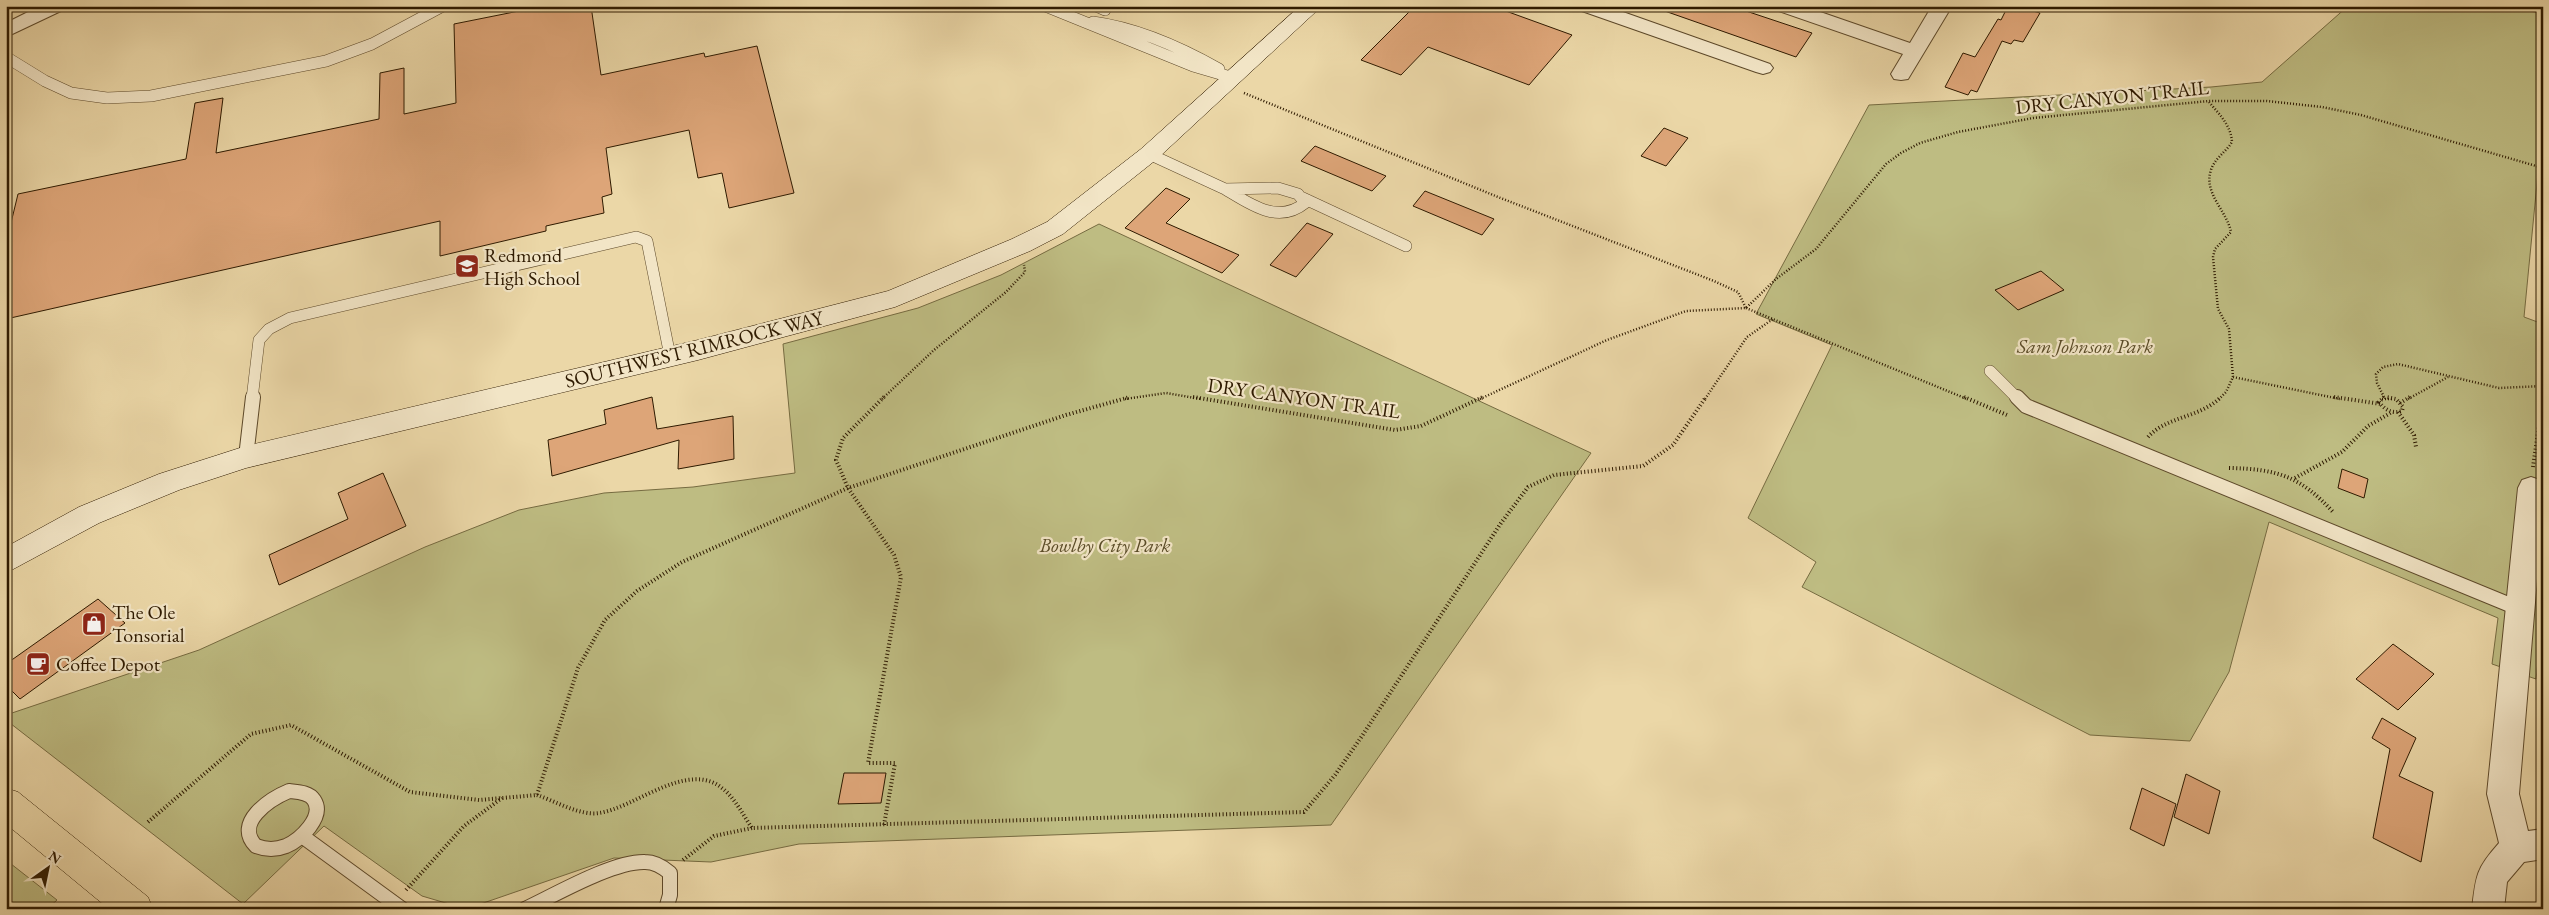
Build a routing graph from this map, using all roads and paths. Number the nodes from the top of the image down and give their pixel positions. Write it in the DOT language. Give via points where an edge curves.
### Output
graph roads {
  1 [pos="56,6"];
  2 [pos="443,6"];
  3 [pos="1044,6"];
  4 [pos="1312,6"];
  5 [pos="1586,6"];
  6 [pos="1783,6"];
  7 [pos="1942,6"];
  8 [pos="6,31"];
  9 [pos="1914,51"];
  10 [pos="6,58"];
  11 [pos="1763,68"];
  12 [pos="1901,74"];
  13 [pos="1229,81"];
  14 [pos="2209,102"];
  15 [pos="1149,154"];
  16 [pos="2543,168"];
  17 [pos="1225,189"];
  18 [pos="1303,198"];
  19 [pos="1021,245"];
  20 [pos="1406,246"];
  21 [pos="1746,308"];
  22 [pos="1773,319"];
  23 [pos="670,356"];
  24 [pos="1990,371"];
  25 [pos="2449,377"];
  26 [pos="2543,386"];
  27 [pos="2543,396"];
  28 [pos="2384,397"];
  29 [pos="2400,403"];
  30 [pos="2381,404"];
  31 [pos="2541,411"];
  32 [pos="2392,412"];
  33 [pos="2398,412"];
  34 [pos="2416,448"];
  35 [pos="246,457"];
  36 [pos="2198,477"];
  37 [pos="2295,478"];
  38 [pos="848,488"];
  39 [pos="2531,488"];
  40 [pos="2347,538"];
  41 [pos="6,560"];
  42 [pos="2520,609"];
  43 [pos="537,795"];
  44 [pos="503,798"];
  45 [pos="6,803"];
  46 [pos="148,822"];
  47 [pos="884,825"];
  48 [pos="752,828"];
  49 [pos="302,836"];
  50 [pos="2529,846"];
  51 [pos="670,873"];
  52 [pos="398,906"];
  53 [pos="136,909"];
  54 [pos="525,909"];
  55 [pos="666,909"];
  56 [pos="2488,909"];
  1 -- 8 [label="street"];
  2 -- 10 [label="lane" via="372,44 326,60 151,96 107,98 71,93"];
  3 -- 13 [label="lane"];
  4 -- 13 [label="main road, SOUTHWEST RIMROCK WAY"];
  5 -- 11 [label="street"];
  6 -- 9 [label="street"];
  7 -- 9 [label="street"];
  9 -- 12 [label="street"];
  13 -- 15 [label="main road, SOUTHWEST RIMROCK WAY"];
  13 -- 21 [label="path" via="1498,197 1714,281 1738,292"];
  14 -- 16 [label="path, DRY CANYON TRAIL" via="2267,101 2322,107 2361,115"];
  14 -- 21 [label="path, DRY CANYON TRAIL" via="2033,118 1958,132 1920,143 1886,164 1816,249 1776,278"];
  14 -- 30 [label="path" via="2224,118 2232,138 2229,150 2211,168 2208,182 2230,222 2231,232 2215,249 2213,257 2218,309 2230,329 2232,377"];
  15 -- 17 [label="lane"];
  15 -- 19 [label="main road, SOUTHWEST RIMROCK WAY" via="1055,228"];
  17 -- 18 [label="lane" via="1278,188 1293,191"];
  17 -- 18 [label="lane" via="1261,210 1281,214 1299,210 1305,203"];
  18 -- 20 [label="lane"];
  19 -- 23 [label="main road, SOUTHWEST RIMROCK WAY" via="895,298"];
  19 -- 38 [label="path" via="1025,272 1006,292 934,350 843,438 836,460"];
  21 -- 38 [label="path, DRY CANYON TRAIL" via="1686,311 1607,340 1421,426 1395,430 1166,393 1135,396 1066,415"];
  22 -- 47 [label="path" via="1747,337 1673,446 1644,466 1554,475 1528,487 1362,736 1304,812"];
  23 -- 35 [label="main road, SOUTHWEST RIMROCK WAY"];
  23 -- 35 [label="lane" via="648,241 636,237 617,240 290,318 265,331 259,340"];
  24 -- 36 [label="lane" via="2026,406"];
  25 -- 26 [label="path" via="2499,388"];
  25 -- 28 [label="path" via="2422,368 2398,364 2384,366 2375,376"];
  25 -- 29 [label="path"];
  27 -- 31 [label="path"];
  28 -- 29 [label="path"];
  28 -- 30 [label="path" via="2380,398"];
  29 -- 33 [label="path" via="2403,407"];
  30 -- 32 [label="path"];
  31 -- 39 [label="path"];
  32 -- 33 [label="path"];
  32 -- 37 [label="path" via="2368,426 2342,452"];
  33 -- 34 [label="path" via="2414,435"];
  35 -- 41 [label="main road, SOUTHWEST RIMROCK WAY" via="168,482 90,515"];
  36 -- 37 [label="path" via="2225,468 2255,468"];
  36 -- 40 [label="lane"];
  37 -- 40 [label="path" via="2305,483 2342,522"];
  38 -- 43 [label="path, DRY CANYON TRAIL" via="682,562 637,591 605,620 578,668"];
  38 -- 47 [label="path" via="894,555 901,577 898,609 868,763 895,763"];
  39 -- 42 [label="street"];
  40 -- 42 [label="lane"];
  42 -- 50 [label="street" via="2503,794"];
  43 -- 44 [label="path"];
  43 -- 48 [label="path" via="597,814 621,807 647,793 695,780 720,786"];
  44 -- 46 [label="path" via="479,800 410,792 291,725 251,734"];
  44 -- 52 [label="path" via="466,824"];
  45 -- 53 [label="highway"];
  47 -- 48 [label="path"];
  48 -- 51 [label="path" via="721,831 702,842"];
  49 -- 49 [label="lane" via="317,813 316,802 311,795 301,791 289,791 270,800 254,815 249,827 249,837 264,850 284,847"];
  49 -- 52 [label="lane"];
  50 -- 56 [label="street" via="2492,875"];
  51 -- 54 [label="lane" via="662,866 643,862 617,869"];
  51 -- 55 [label="lane"];
}
